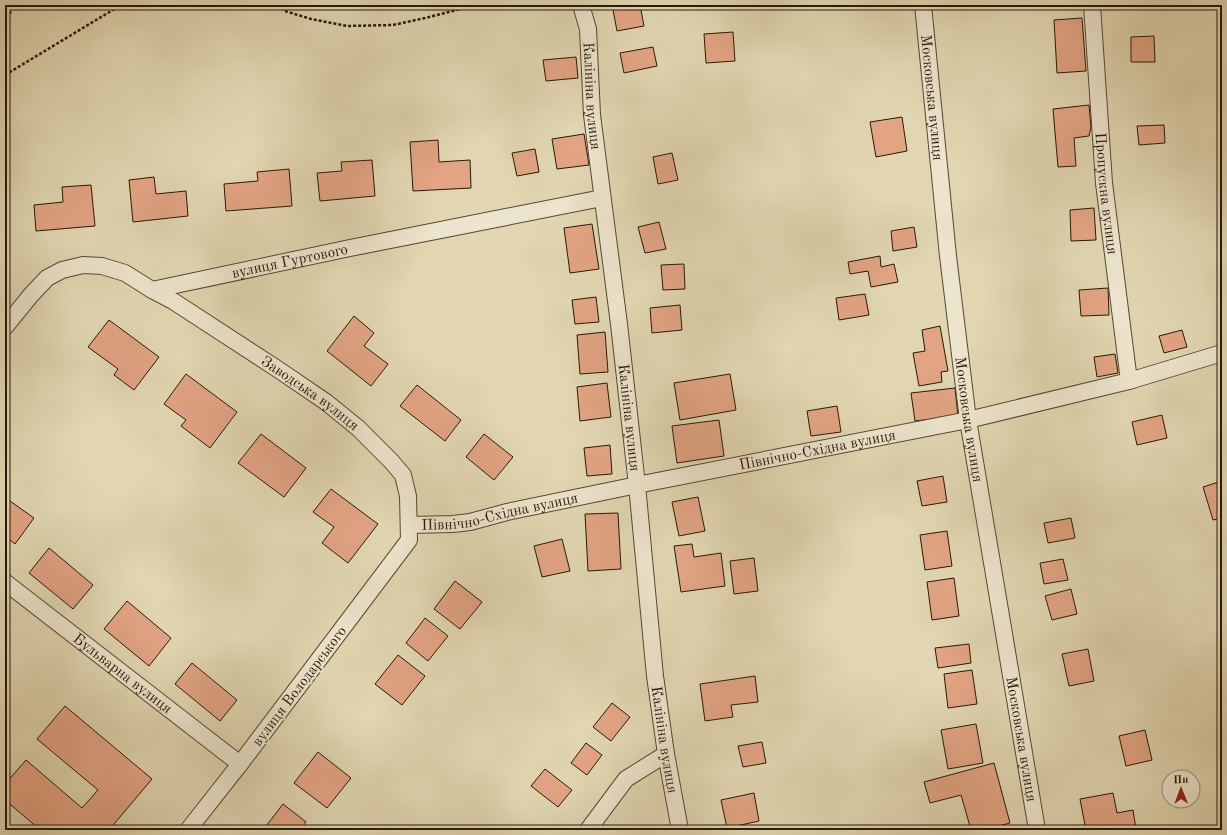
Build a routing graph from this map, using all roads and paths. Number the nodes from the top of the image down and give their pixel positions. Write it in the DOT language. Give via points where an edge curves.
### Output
graph roads {
  1 [pos="121,5"];
  2 [pos="278,5"];
  3 [pos="476,5"];
  4 [pos="581,5"];
  5 [pos="923,5"];
  6 [pos="1092,5"];
  7 [pos="5,75"];
  8 [pos="602,198"];
  9 [pos="152,290"];
  10 [pos="5,327"];
  11 [pos="1222,354"];
  12 [pos="1129,381"];
  13 [pos="968,420"];
  14 [pos="637,485"];
  15 [pos="409,532"];
  16 [pos="5,582"];
  17 [pos="666,754"];
  18 [pos="240,764"];
  19 [pos="188,830"];
  20 [pos="588,830"];
  21 [pos="680,830"];
  22 [pos="1037,830"];
  1 -- 7 [label="path"];
  2 -- 3 [label="path" via="311,19 347,26 393,25"];
  4 -- 8 [label="street, Калініна вулиця" via="588,29 592,115"];
  5 -- 13 [label="street, Московська вулиця" via="948,256"];
  6 -- 12 [label="street, Пропускна вулиця" via="1104,183"];
  8 -- 9 [label="street, вулиця Гуртового"];
  8 -- 14 [label="street, Калініна вулиця"];
  9 -- 10 [label="street" via="125,273 102,266 83,265 62,270 47,278"];
  9 -- 15 [label="street, Заводська вулиця" via="276,368 326,402 358,428 403,475 408,496"];
  11 -- 12 [label="street, Північно-Східна вулиця"];
  12 -- 13 [label="street, Північно-Східна вулиця"];
  13 -- 14 [label="street, Північно-Східна вулиця"];
  13 -- 22 [label="street, Московська вулиця"];
  14 -- 15 [label="street, Північно-Східна вулиця" via="470,522"];
  14 -- 17 [label="street, Калініна вулиця"];
  15 -- 18 [label="street, вулиця Володарського"];
  16 -- 18 [label="street, Бульварна вулиця"];
  17 -- 20 [label="street" via="626,778"];
  17 -- 21 [label="street, Калініна вулиця"];
  18 -- 19 [label="street, вулиця Володарського"];
}
